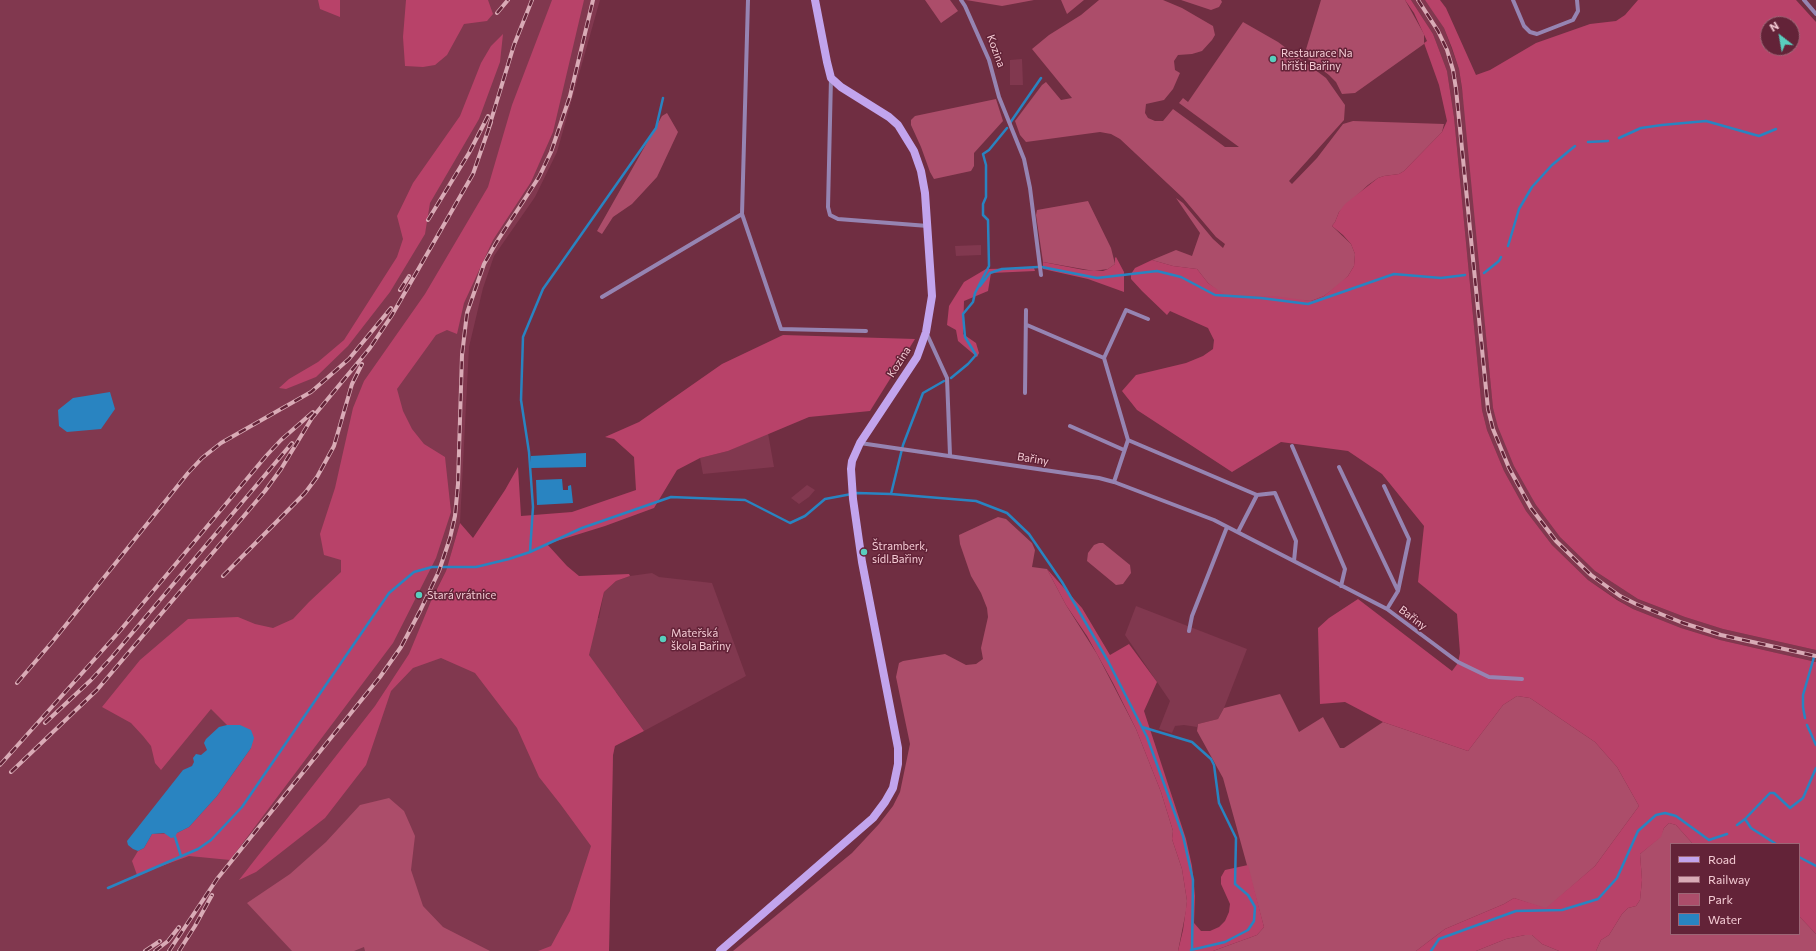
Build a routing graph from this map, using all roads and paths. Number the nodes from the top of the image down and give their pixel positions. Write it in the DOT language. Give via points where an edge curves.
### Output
graph roads {
  1 [pos="748,0"];
  2 [pos="815,0"];
  3 [pos="961,0"];
  4 [pos="1513,0"];
  5 [pos="1577,0"];
  6 [pos="1804,0"];
  7 [pos="1816,14"];
  8 [pos="831,78"];
  9 [pos="742,214"];
  10 [pos="929,226"];
  11 [pos="1041,275"];
  12 [pos="602,297"];
  13 [pos="1026,310"];
  14 [pos="1148,319"];
  15 [pos="1026,325"];
  16 [pos="866,331"];
  17 [pos="926,332"];
  18 [pos="1104,358"];
  19 [pos="1025,393"];
  20 [pos="1070,426"];
  21 [pos="1128,440"];
  22 [pos="860,443"];
  23 [pos="1292,446"];
  24 [pos="1124,450"];
  25 [pos="950,456"];
  26 [pos="1339,467"];
  27 [pos="1114,482"];
  28 [pos="1384,486"];
  29 [pos="1257,495"];
  30 [pos="1227,527"];
  31 [pos="1238,532"];
  32 [pos="1294,561"];
  33 [pos="1342,586"];
  34 [pos="1398,591"];
  35 [pos="1387,609"];
  36 [pos="1189,631"];
  37 [pos="1522,679"];
  38 [pos="720,951"];
  1 -- 9 [label="street"];
  2 -- 8 [label="main road"];
  3 -- 11 [label="street, Kozina" via="989,60 999,97 1024,159"];
  4 -- 5 [label="street" via="1527,30 1537,34 1573,20 1578,11"];
  6 -- 7 [label="street"];
  8 -- 10 [label="main road, Kozina" via="889,117 905,134 921,171"];
  8 -- 10 [label="street" via="828,207 830,215 838,219"];
  9 -- 12 [label="street"];
  9 -- 16 [label="street" via="781,329"];
  10 -- 17 [label="main road, Kozina" via="932,296"];
  13 -- 15 [label="street"];
  14 -- 18 [label="street" via="1126,310"];
  15 -- 18 [label="street"];
  15 -- 19 [label="street"];
  17 -- 22 [label="main road, Kozina" via="917,357"];
  17 -- 25 [label="street" via="947,378"];
  18 -- 21 [label="street"];
  20 -- 24 [label="street"];
  21 -- 24 [label="street"];
  21 -- 29 [label="street"];
  22 -- 25 [label="street, Bařiny"];
  22 -- 38 [label="main road, Kozina" via="852,461 853,499 862,562 898,748 895,781 885,802 864,827"];
  23 -- 33 [label="street" via="1345,569"];
  24 -- 27 [label="street"];
  25 -- 27 [label="street, Bařiny"];
  26 -- 34 [label="street"];
  27 -- 30 [label="street, Bařiny"];
  28 -- 34 [label="street" via="1409,539"];
  29 -- 31 [label="street"];
  29 -- 32 [label="street" via="1274,492 1296,541"];
  30 -- 31 [label="street, Bařiny"];
  30 -- 36 [label="street" via="1192,616"];
  31 -- 32 [label="street, Bařiny"];
  32 -- 33 [label="street, Bařiny"];
  33 -- 35 [label="street, Bařiny"];
  34 -- 35 [label="street"];
  35 -- 37 [label="street, Bařiny" via="1458,662 1489,677"];
}
